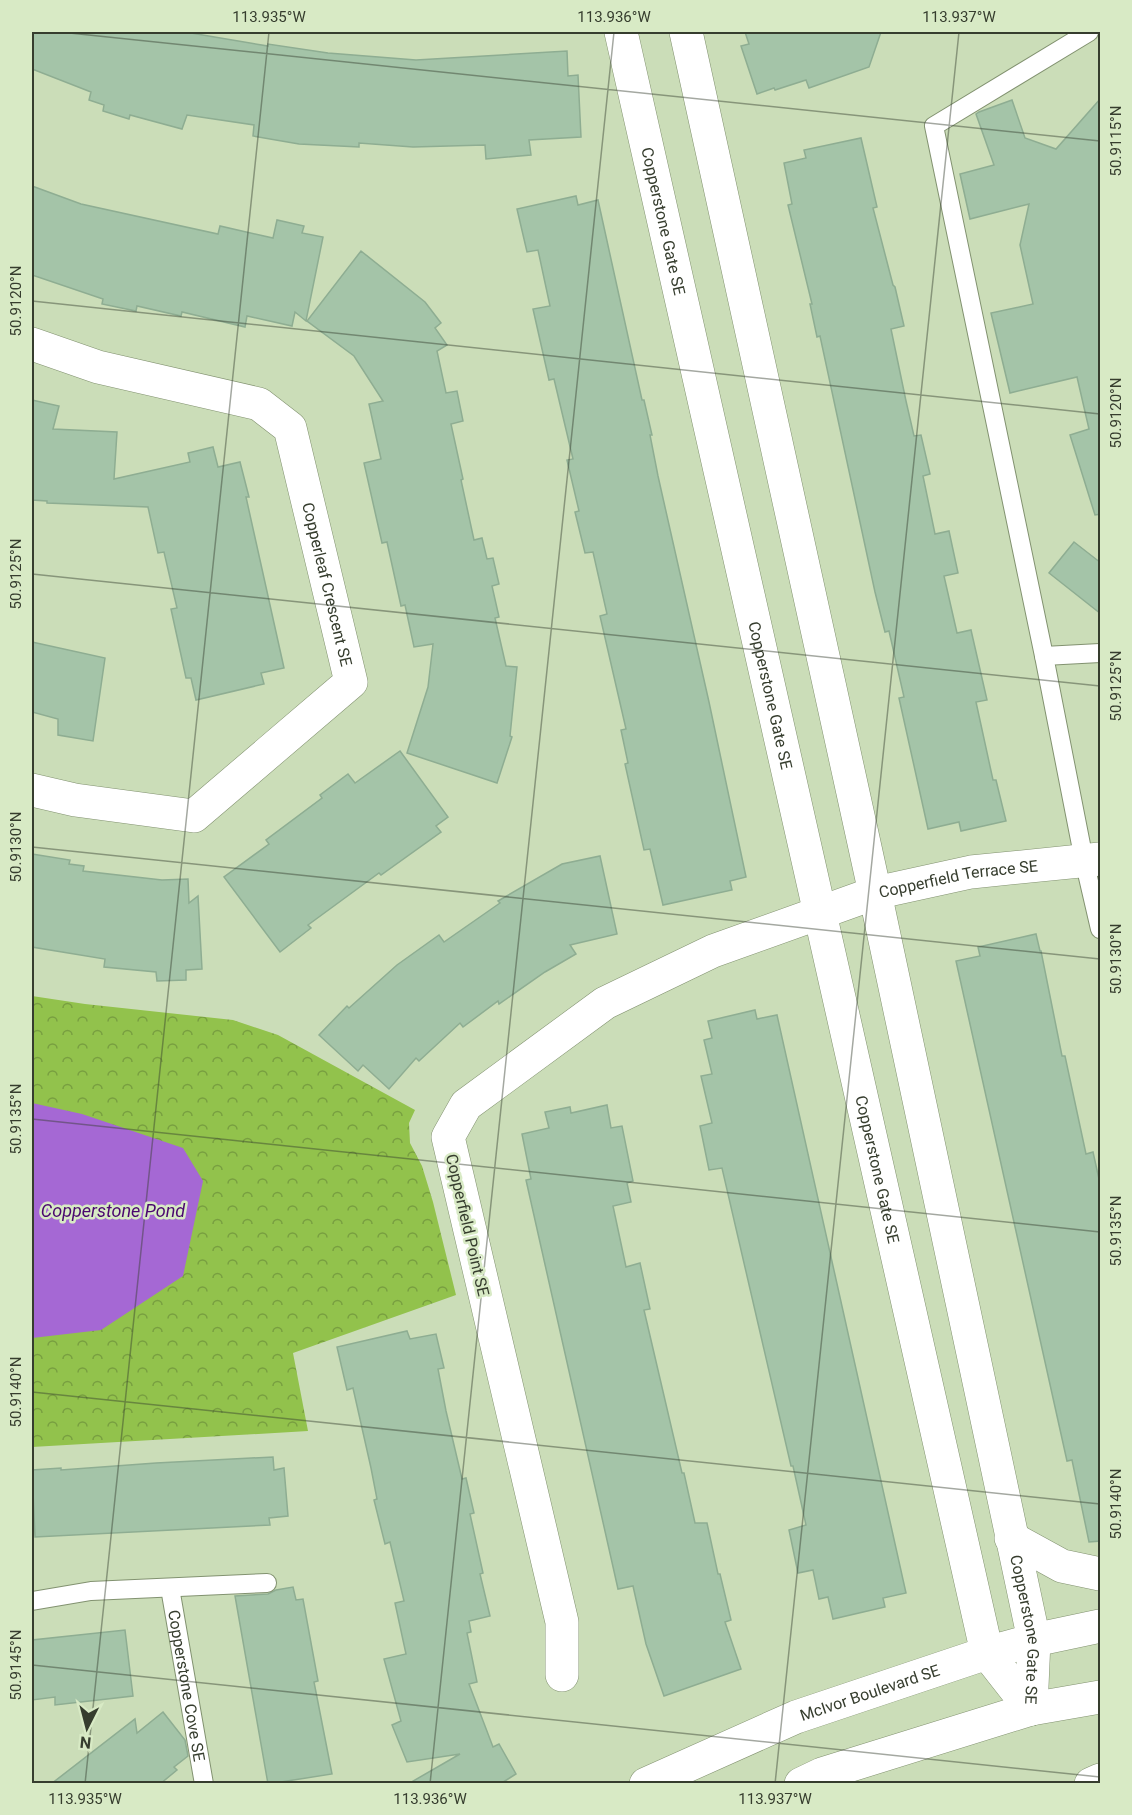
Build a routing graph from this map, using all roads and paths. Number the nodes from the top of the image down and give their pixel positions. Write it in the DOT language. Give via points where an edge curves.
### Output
graph roads {
  1 [pos="621,32"];
  2 [pos="687,32"];
  3 [pos="1089,32"];
  4 [pos="32,344"];
  5 [pos="1101,653"];
  6 [pos="1044,656"];
  7 [pos="32,790"];
  8 [pos="1092,860"];
  9 [pos="875,893"];
  10 [pos="819,912"];
  11 [pos="1101,929"];
  12 [pos="1011,1539"];
  13 [pos="1101,1574"];
  14 [pos="267,1583"];
  15 [pos="170,1588"];
  16 [pos="32,1601"];
  17 [pos="1101,1626"];
  18 [pos="1034,1640"];
  19 [pos="987,1653"];
  20 [pos="562,1674"];
  21 [pos="1101,1697"];
  22 [pos="1031,1708"];
  23 [pos="1101,1780"];
  24 [pos="204,1784"];
  25 [pos="646,1784"];
  26 [pos="801,1784"];
  27 [pos="1091,1784"];
  1 -- 10 [label="street, Copperstone Gate SE"];
  2 -- 9 [label="street, Copperstone Gate SE"];
  3 -- 6 [label="lane" via="934,126"];
  4 -- 7 [label="street, Copperleaf Crescent SE" via="98,366 259,404 290,428 351,682 194,816 75,800"];
  5 -- 6 [label="lane"];
  6 -- 8 [label="lane"];
  8 -- 9 [label="street, Copperfield Terrace SE" via="971,872"];
  8 -- 11 [label="lane"];
  9 -- 10 [label="street, Copperfield Terrace SE"];
  9 -- 12 [label="street, Copperstone Gate SE"];
  10 -- 19 [label="street, Copperstone Gate SE"];
  10 -- 20 [label="street, Copperfield Point SE" via="713,951 605,1003 466,1105 448,1137 562,1622"];
  12 -- 13 [label="street" via="1062,1566"];
  12 -- 18 [label="street, Copperstone Gate SE"];
  14 -- 15 [label="lane, Copperstone Cove SE"];
  15 -- 16 [label="lane, Copperstone Cove SE" via="91,1591"];
  15 -- 24 [label="lane, Copperstone Cove SE"];
  17 -- 18 [label="street, McIvor Boulevard SE"];
  18 -- 19 [label="street, McIvor Boulevard SE"];
  18 -- 22 [label="street, Copperstone Gate SE"];
  19 -- 22 [label="street, Copperstone Gate SE"];
  19 -- 25 [label="street, McIvor Boulevard SE" via="796,1717"];
  21 -- 22 [label="street"];
  22 -- 26 [label="street"];
  23 -- 27 [label="street"];
}
